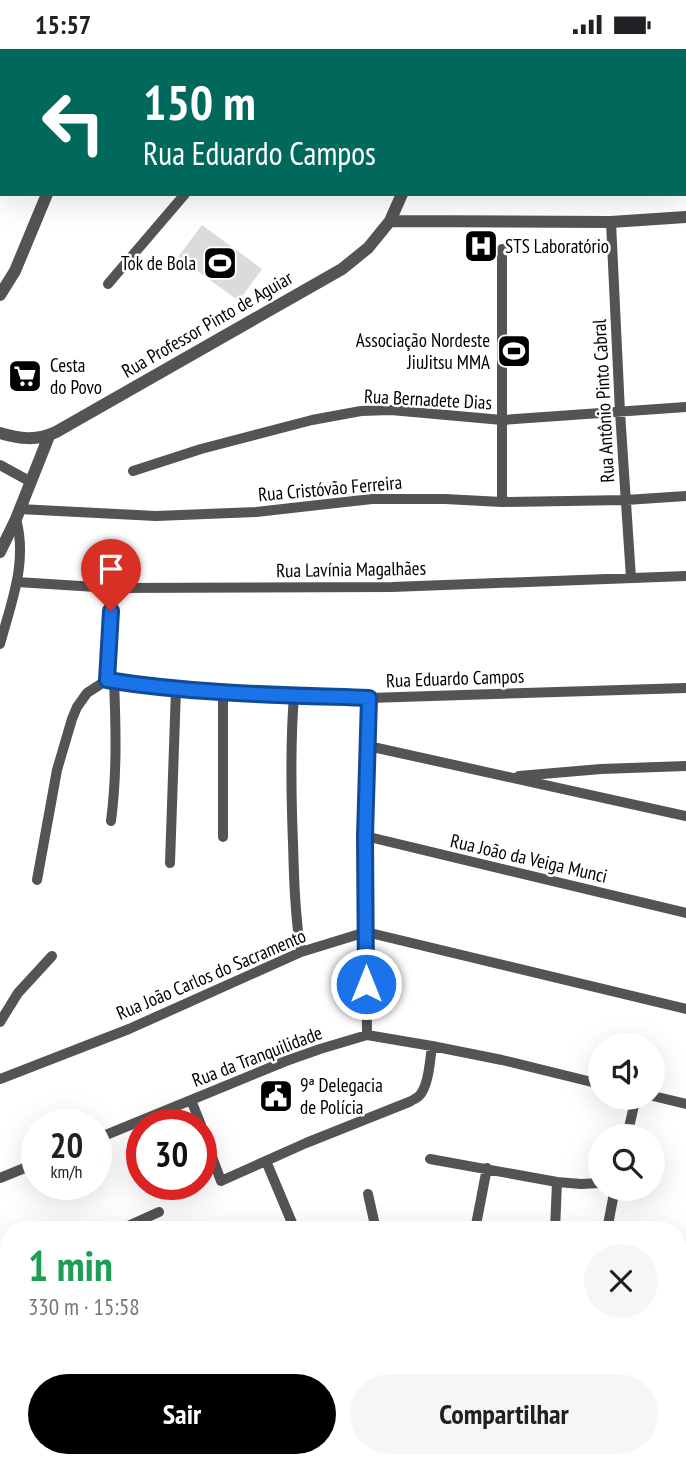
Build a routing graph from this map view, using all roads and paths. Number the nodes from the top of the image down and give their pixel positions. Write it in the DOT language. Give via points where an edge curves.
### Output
graph roads {
  1 [pos="46,196"];
  2 [pos="183,196"];
  3 [pos="401,196"];
  4 [pos="686,217"];
  5 [pos="390,221"];
  6 [pos="611,222"];
  7 [pos="502,249"];
  8 [pos="108,284"];
  9 [pos="0,295"];
  10 [pos="686,407"];
  11 [pos="620,412"];
  12 [pos="502,420"];
  13 [pos="0,432"];
  14 [pos="49,436"];
  15 [pos="0,465"];
  16 [pos="133,471"];
  17 [pos="31,482"];
  18 [pos="686,496"];
  19 [pos="626,500"];
  20 [pos="502,502"];
  21 [pos="18,514"];
  22 [pos="0,552"];
  23 [pos="686,576"];
  24 [pos="631,578"];
  25 [pos="17,582"];
  26 [pos="112,588"];
  27 [pos="0,645"];
  28 [pos="111,681"];
  29 [pos="686,688"];
  30 [pos="176,689"];
  31 [pos="223,693"];
  32 [pos="294,695"];
  33 [pos="369,698"];
  34 [pos="368,746"];
  35 [pos="686,766"];
  36 [pos="508,777"];
  37 [pos="686,816"];
  38 [pos="111,821"];
  39 [pos="365,836"];
  40 [pos="223,837"];
  41 [pos="170,863"];
  42 [pos="37,880"];
  43 [pos="686,913"];
  44 [pos="366,932"];
  45 [pos="301,951"];
  46 [pos="52,956"];
  47 [pos="686,1009"];
  48 [pos="0,1022"];
  49 [pos="367,1035"];
  50 [pos="432,1046"];
  51 [pos="0,1079"];
  52 [pos="588,1081"];
  53 [pos="191,1100"];
  54 [pos="665,1100"];
  55 [pos="686,1104"];
  56 [pos="194,1109"];
  57 [pos="112,1132"];
  58 [pos="430,1159"];
  59 [pos="266,1161"];
  60 [pos="487,1168"];
  61 [pos="21,1169"];
  62 [pos="217,1170"];
  63 [pos="0,1178"];
  64 [pos="557,1182"];
  65 [pos="588,1184"];
  66 [pos="369,1194"];
  67 [pos="613,1201"];
  68 [pos="159,1212"];
  69 [pos="139,1221"];
  70 [pos="291,1221"];
  71 [pos="374,1221"];
  72 [pos="477,1221"];
  73 [pos="555,1221"];
  74 [pos="609,1221"];
  1 -- 9 [label="street"];
  2 -- 8 [label="street"];
  3 -- 5 [label="street, Rua Professor Pinto de Aguiar"];
  4 -- 6 [label="street"];
  5 -- 6 [label="street"];
  5 -- 14 [label="street, Rua Professor Pinto de Aguiar" via="368,248 342,269"];
  6 -- 11 [label="street, Rua Antônio Pinto Cabral"];
  7 -- 12 [label="street"];
  10 -- 11 [label="street, Rua Bernadete Dias"];
  11 -- 12 [label="street, Rua Bernadete Dias"];
  11 -- 19 [label="street, Rua Antônio Pinto Cabral"];
  12 -- 16 [label="street, Rua Bernadete Dias" via="391,410 339,414"];
  12 -- 20 [label="street"];
  13 -- 14 [label="street, Rua Professor Pinto de Aguiar" via="16,437"];
  14 -- 17 [label="street"];
  15 -- 17 [label="street"];
  17 -- 21 [label="street"];
  18 -- 19 [label="street, Rua Cristóvão Ferreira"];
  19 -- 20 [label="street, Rua Cristóvão Ferreira"];
  19 -- 24 [label="street, Rua Antônio Pinto Cabral"];
  20 -- 21 [label="street, Rua Cristóvão Ferreira" via="372,499 257,512"];
  21 -- 22 [label="street"];
  21 -- 25 [label="street"];
  23 -- 24 [label="street, Rua Lavínia Magalhães"];
  24 -- 26 [label="street, Rua Lavínia Magalhães" via="392,587"];
  25 -- 26 [label="street, Rua Lavínia Magalhães"];
  25 -- 27 [label="street"];
  26 -- 28 [label="street"];
  28 -- 30 [label="street, Rua Eduardo Campos"];
  28 -- 38 [label="street" via="116,756"];
  28 -- 42 [label="street" via="87,694 72,719 57,770"];
  29 -- 33 [label="street, Rua Eduardo Campos"];
  30 -- 31 [label="street, Rua Eduardo Campos"];
  30 -- 41 [label="street"];
  31 -- 32 [label="street, Rua Eduardo Campos"];
  31 -- 40 [label="street"];
  32 -- 33 [label="street, Rua Eduardo Campos"];
  32 -- 45 [label="street" via="290,757"];
  33 -- 34 [label="street"];
  34 -- 36 [label="street"];
  34 -- 39 [label="street"];
  35 -- 36 [label="street"];
  36 -- 37 [label="street"];
  39 -- 43 [label="street, Rua João da Veiga Munci"];
  39 -- 44 [label="street"];
  44 -- 45 [label="street, Rua João Carlos do Sacramento"];
  44 -- 47 [label="street, Rua João Carlos do Sacramento"];
  44 -- 49 [label="street"];
  45 -- 51 [label="street, Rua João Carlos do Sacramento" via="129,1029"];
  46 -- 48 [label="street" via="18,993"];
  49 -- 50 [label="street, Rua da Tranquilidade"];
  49 -- 53 [label="street, Rua da Tranquilidade" via="286,1061"];
  50 -- 52 [label="street, Rua da Tranquilidade"];
  50 -- 59 [label="street" via="419,1096"];
  53 -- 56 [label="street"];
  53 -- 57 [label="street, Rua da Tranquilidade"];
  54 -- 55 [label="street"];
  58 -- 60 [label="street"];
  59 -- 62 [label="street" via="221,1181"];
  59 -- 70 [label="street"];
  60 -- 64 [label="street"];
  60 -- 72 [label="street"];
  61 -- 63 [label="street"];
  64 -- 65 [label="street"];
  64 -- 73 [label="street"];
  66 -- 71 [label="street"];
  67 -- 74 [label="street"];
  68 -- 69 [label="street"];
}
